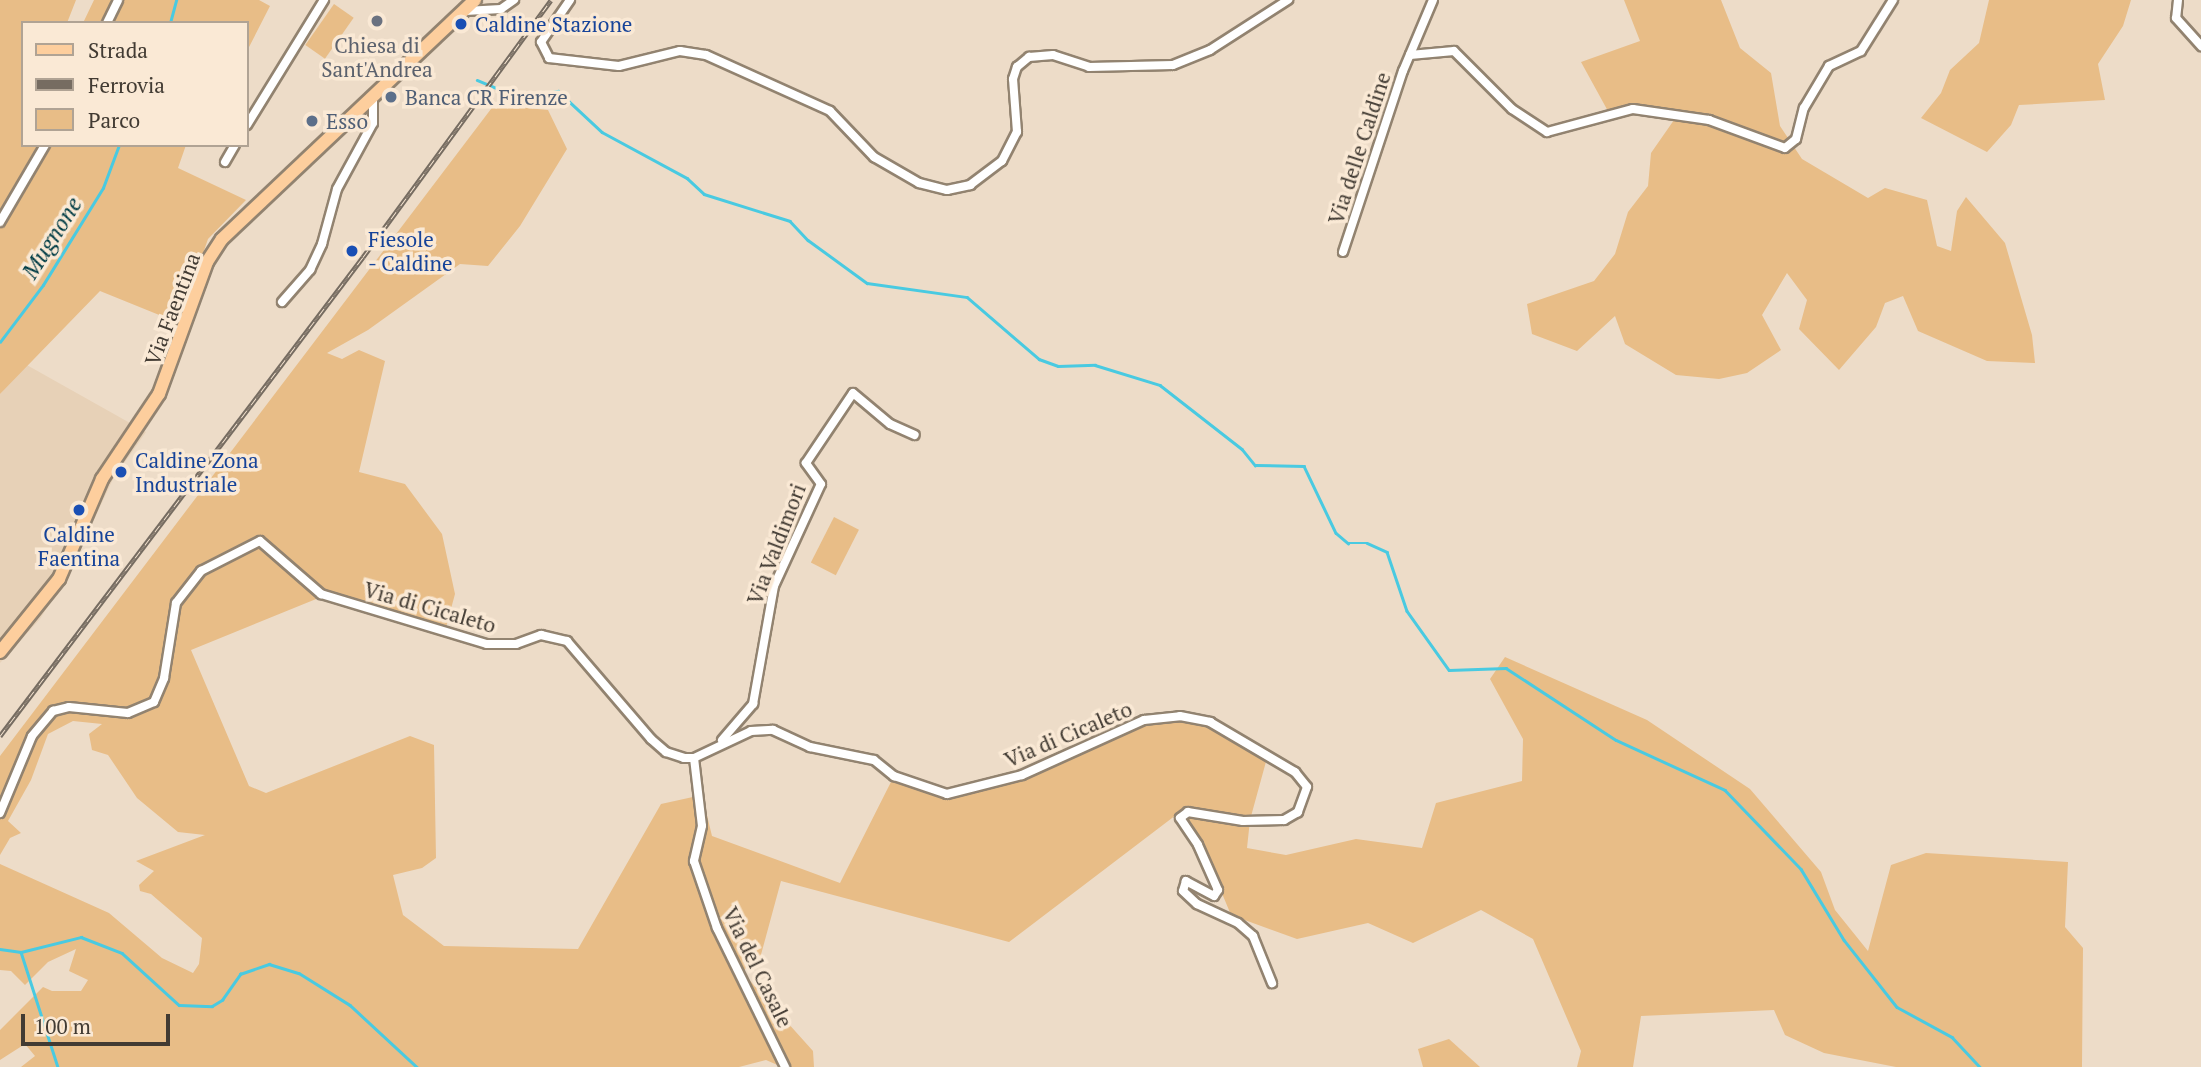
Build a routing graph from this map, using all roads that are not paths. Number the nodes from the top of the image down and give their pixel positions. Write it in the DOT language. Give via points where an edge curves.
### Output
graph roads {
  1 [pos="118,0"];
  2 [pos="324,0"];
  3 [pos="475,0"];
  4 [pos="514,0"];
  5 [pos="570,0"];
  6 [pos="1288,0"];
  7 [pos="1433,0"];
  8 [pos="1893,0"];
  9 [pos="2178,0"];
  10 [pos="465,11"];
  11 [pos="108,21"];
  12 [pos="2201,46"];
  13 [pos="1410,55"];
  14 [pos="373,98"];
  15 [pos="248,123"];
  16 [pos="44,147"];
  17 [pos="234,147"];
  18 [pos="225,162"];
  19 [pos="0,222"];
  20 [pos="1343,252"];
  21 [pos="282,302"];
  22 [pos="915,435"];
  23 [pos="0,652"];
  24 [pos="717,744"];
  25 [pos="694,758"];
  26 [pos="0,813"];
  27 [pos="1272,983"];
  28 [pos="785,1067"];
  1 -- 11 [label="street"];
  2 -- 15 [label="street"];
  3 -- 10 [label="main road, Via Faentina"];
  4 -- 10 [label="street" via="501,9"];
  5 -- 6 [label="street" via="541,42 549,58 620,66 680,51 706,55 830,111 874,158 919,183 947,190 970,185 1002,161 1017,132 1013,79 1017,67 1029,57 1053,55 1089,67 1173,65 1210,50"];
  7 -- 13 [label="street, Via delle Caldine"];
  8 -- 13 [label="street, Via delle Caldine" via="1861,51 1829,66 1804,108 1796,139 1785,148 1709,120 1633,109 1548,132 1512,109 1454,51"];
  9 -- 12 [label="street" via="2176,18"];
  10 -- 14 [label="main road, Via Faentina"];
  13 -- 20 [label="street, Via delle Caldine"];
  14 -- 21 [label="street" via="373,123 337,189 322,244 310,270"];
  14 -- 23 [label="main road, Via Faentina" via="231,229 214,251 159,394 102,479 59,579"];
  16 -- 19 [label="street"];
  17 -- 18 [label="street"];
  22 -- 24 [label="street, Via Valdimori" via="890,424 853,393 806,463 821,484 774,586 753,704"];
  24 -- 25 [label="street, Via di Cicaleto"];
  24 -- 27 [label="street, Via di Cicaleto" via="751,731 773,730 810,747 874,760 894,776 947,794 1022,775 1144,720 1180,716 1210,722 1295,772 1307,787 1298,812 1284,820 1180,815 1218,890 1214,895 1186,881 1183,891 1253,936"];
  25 -- 26 [label="street, Via di Cicaleto" via="666,752 651,739 567,642 556,636 487,644 321,594 267,544 257,541 201,571 176,603 164,678 154,702 128,713 77,708 53,711 32,736"];
  25 -- 28 [label="street, Via del Casale" via="702,826 694,861 717,928"];
}
